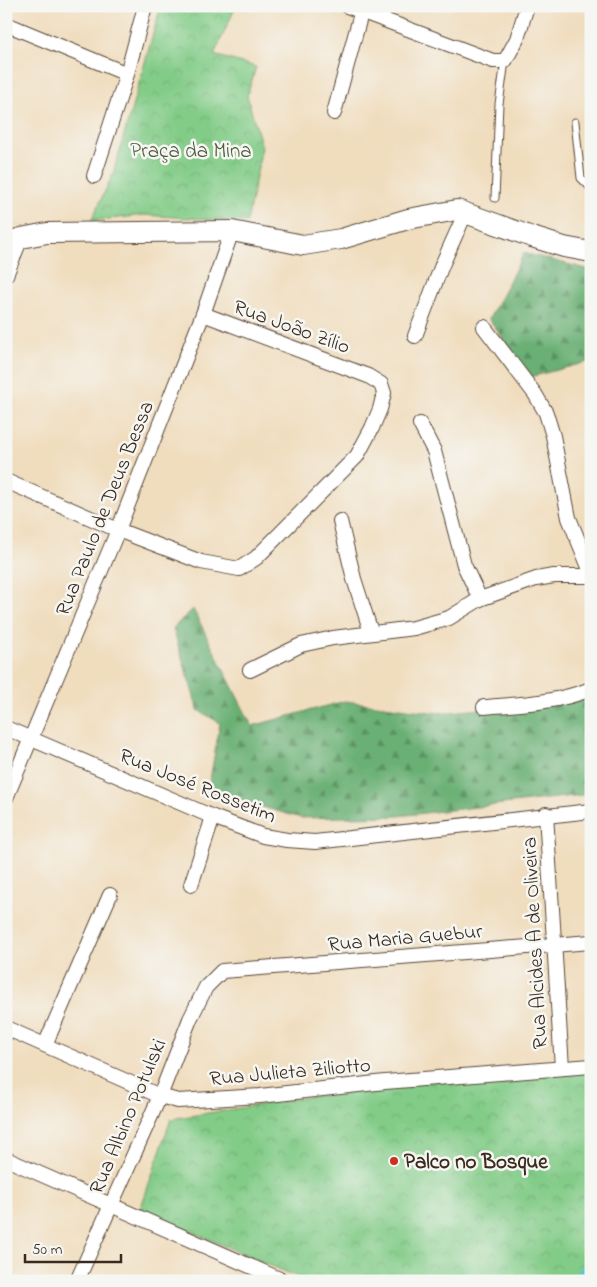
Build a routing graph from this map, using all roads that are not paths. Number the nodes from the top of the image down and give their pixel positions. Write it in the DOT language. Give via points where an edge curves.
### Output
graph roads {
  1 [pos="145,6"];
  2 [pos="347,6"];
  3 [pos="527,6"];
  4 [pos="362,9"];
  5 [pos="6,24"];
  6 [pos="505,62"];
  7 [pos="127,74"];
  8 [pos="334,113"];
  9 [pos="575,122"];
  10 [pos="94,176"];
  11 [pos="591,188"];
  12 [pos="495,198"];
  13 [pos="465,214"];
  14 [pos="232,231"];
  15 [pos="14,240"];
  16 [pos="591,252"];
  17 [pos="6,275"];
  18 [pos="202,314"];
  19 [pos="484,327"];
  20 [pos="415,336"];
  21 [pos="420,424"];
  22 [pos="6,481"];
  23 [pos="340,521"];
  24 [pos="118,530"];
  25 [pos="591,572"];
  26 [pos="591,576"];
  27 [pos="480,599"];
  28 [pos="371,632"];
  29 [pos="250,670"];
  30 [pos="591,690"];
  31 [pos="484,707"];
  32 [pos="6,728"];
  33 [pos="30,737"];
  34 [pos="6,798"];
  35 [pos="591,810"];
  36 [pos="546,814"];
  37 [pos="213,817"];
  38 [pos="191,885"];
  39 [pos="110,895"];
  40 [pos="591,942"];
  41 [pos="554,945"];
  42 [pos="222,971"];
  43 [pos="6,1028"];
  44 [pos="45,1045"];
  45 [pos="591,1066"];
  46 [pos="562,1068"];
  47 [pos="160,1096"];
  48 [pos="6,1159"];
  49 [pos="111,1205"];
  50 [pos="77,1281"];
  51 [pos="284,1281"];
  1 -- 7 [label="street"];
  2 -- 4 [label="street"];
  3 -- 6 [label="street" via="517,40"];
  4 -- 6 [label="street" via="493,61"];
  4 -- 8 [label="street"];
  5 -- 7 [label="street"];
  6 -- 12 [label="lane" via="499,104"];
  7 -- 10 [label="street"];
  9 -- 11 [label="lane" via="581,178"];
  13 -- 14 [label="street" via="457,210 408,219 341,239 303,245"];
  13 -- 16 [label="street"];
  13 -- 20 [label="street"];
  14 -- 15 [label="street" via="47,233"];
  14 -- 18 [label="street, Rua Paulo de Deus Bessa"];
  15 -- 17 [label="street"];
  18 -- 24 [label="street, Rua Paulo de Deus Bessa"];
  18 -- 24 [label="street, Rua João Zílio" via="368,376 381,384 384,393 375,422 357,456 256,558 239,569 201,562"];
  19 -- 25 [label="street" via="546,413 568,518"];
  21 -- 27 [label="street" via="434,451 464,565"];
  22 -- 24 [label="street"];
  23 -- 28 [label="street"];
  24 -- 33 [label="street, Rua Paulo de Deus Bessa"];
  26 -- 27 [label="street" via="554,576"];
  27 -- 28 [label="street" via="449,618 414,628"];
  28 -- 29 [label="street" via="301,646"];
  30 -- 31 [label="street" via="540,703"];
  32 -- 33 [label="street, Rua José Rossetim"];
  33 -- 34 [label="street, Rua Paulo de Deus Bessa"];
  33 -- 37 [label="street, Rua José Rossetim"];
  35 -- 36 [label="street, Rua José Rossetim"];
  36 -- 37 [label="street, Rua José Rossetim" via="315,842 263,836"];
  36 -- 41 [label="street, Rua Alcides A de Oliveira"];
  37 -- 38 [label="street"];
  39 -- 44 [label="street"];
  40 -- 41 [label="street, Rua Maria Guebur"];
  41 -- 42 [label="street, Rua Maria Guebur"];
  41 -- 46 [label="street, Rua Alcides A de Oliveira"];
  42 -- 47 [label="street, Rua Albino Potulski" via="206,987 190,1019"];
  43 -- 44 [label="street, Rua Julieta Ziliotto"];
  44 -- 47 [label="street, Rua Julieta Ziliotto"];
  45 -- 46 [label="street, Rua Julieta Ziliotto"];
  46 -- 47 [label="street, Rua Julieta Ziliotto" via="251,1096 178,1101"];
  47 -- 49 [label="street, Rua Albino Potulski"];
  48 -- 49 [label="street"];
  49 -- 50 [label="street, Rua Albino Potulski"];
  49 -- 51 [label="street"];
}
